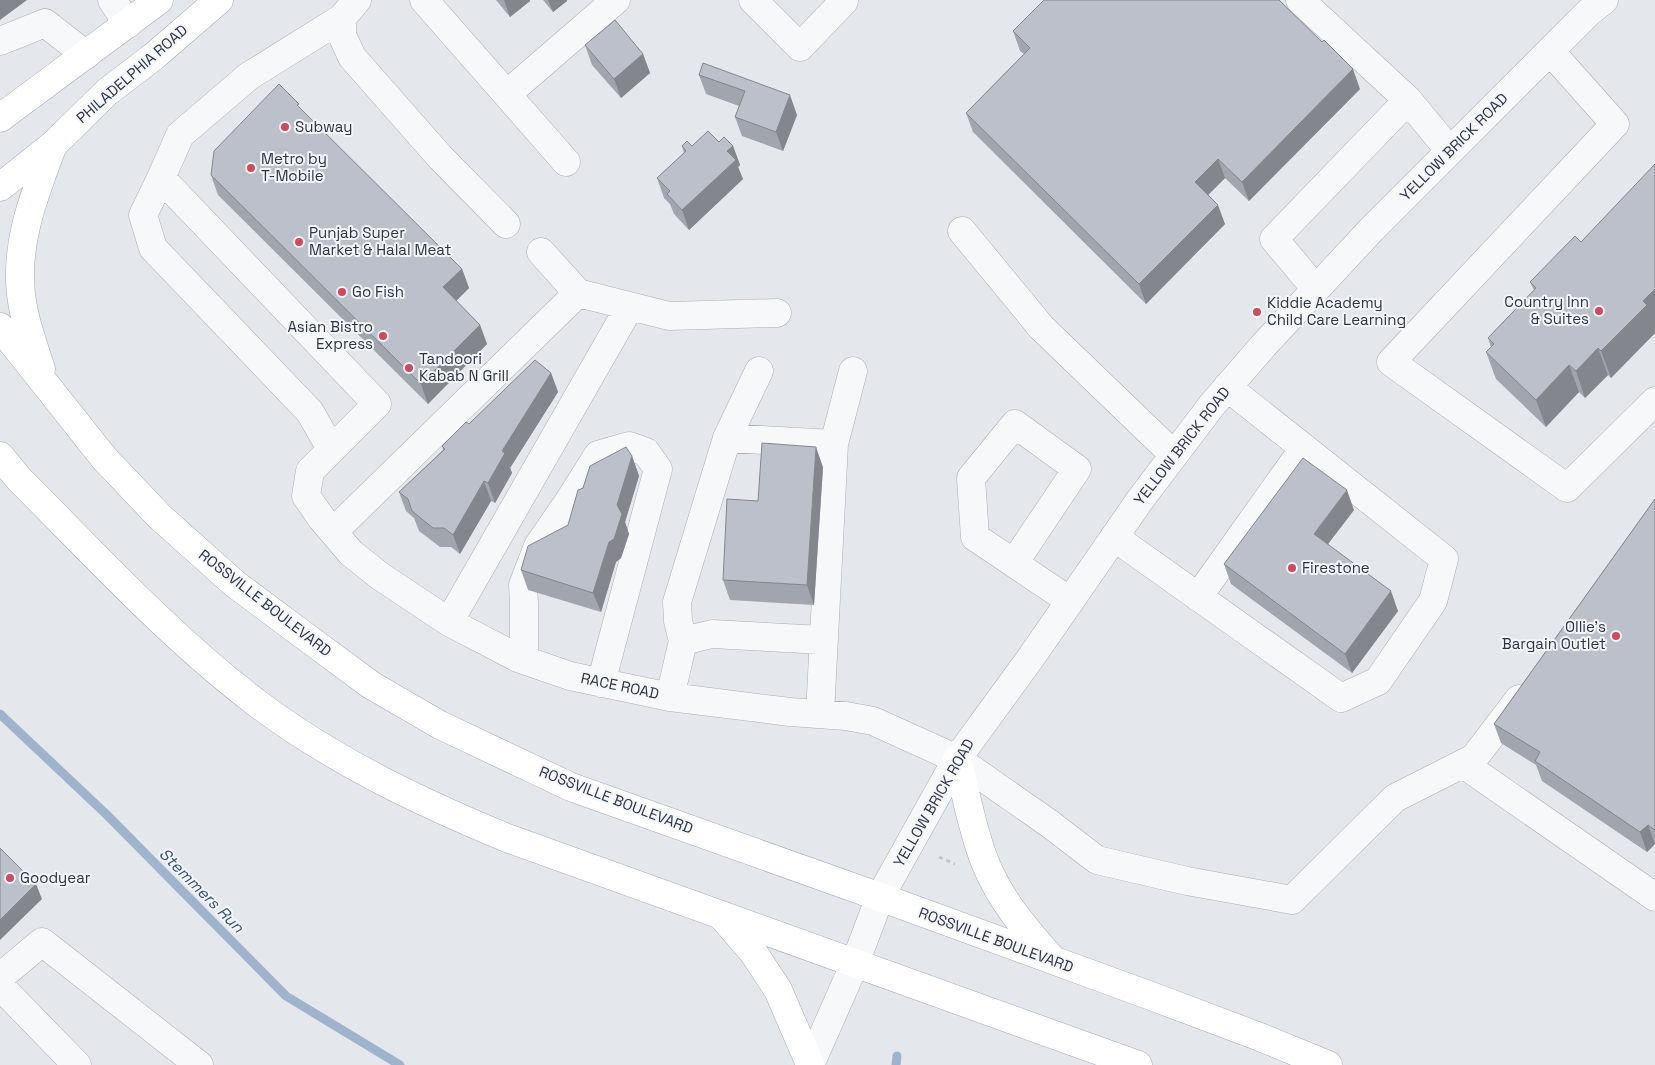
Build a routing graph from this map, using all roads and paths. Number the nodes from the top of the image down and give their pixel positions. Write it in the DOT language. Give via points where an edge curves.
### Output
graph roads {
  1 [pos="112,0"];
  2 [pos="159,0"];
  3 [pos="219,0"];
  4 [pos="424,0"];
  5 [pos="616,0"];
  6 [pos="753,0"];
  7 [pos="842,0"];
  8 [pos="1300,0"];
  9 [pos="1604,0"];
  10 [pos="350,9"];
  11 [pos="128,24"];
  12 [pos="0,41"];
  13 [pos="1550,51"];
  14 [pos="75,62"];
  15 [pos="507,94"];
  16 [pos="0,95"];
  17 [pos="1408,100"];
  18 [pos="0,118"];
  19 [pos="53,145"];
  20 [pos="1450,151"];
  21 [pos="566,162"];
  22 [pos="161,178"];
  23 [pos="0,187"];
  24 [pos="506,224"];
  25 [pos="962,230"];
  26 [pos="541,252"];
  27 [pos="1316,290"];
  28 [pos="578,293"];
  29 [pos="630,306"];
  30 [pos="777,312"];
  31 [pos="0,327"];
  32 [pos="759,372"];
  33 [pos="853,372"];
  34 [pos="44,380"];
  35 [pos="1228,388"];
  36 [pos="1655,401"];
  37 [pos="727,438"];
  38 [pos="834,444"];
  39 [pos="1304,448"];
  40 [pos="331,449"];
  41 [pos="1174,455"];
  42 [pos="0,456"];
  43 [pos="9,474"];
  44 [pos="327,526"];
  45 [pos="1114,537"];
  46 [pos="1014,563"];
  47 [pos="1198,597"];
  48 [pos="1070,601"];
  49 [pos="449,622"];
  50 [pos="823,640"];
  51 [pos="683,641"];
  52 [pos="524,660"];
  53 [pos="1534,679"];
  54 [pos="601,683"];
  55 [pos="670,697"];
  56 [pos="820,714"];
  57 [pos="957,759"];
  58 [pos="1463,764"];
  59 [pos="1655,896"];
  60 [pos="880,897"];
  61 [pos="721,914"];
  62 [pos="1055,962"];
  63 [pos="854,964"];
  64 [pos="0,977"];
  65 [pos="0,986"];
  66 [pos="77,1065"];
  67 [pos="199,1065"];
  68 [pos="810,1065"];
  69 [pos="1138,1065"];
  70 [pos="1328,1065"];
  1 -- 11 [label="street"];
  2 -- 11 [label="main road"];
  3 -- 19 [label="main road, PHILADELPHIA ROAD" via="107,92"];
  4 -- 15 [label="street"];
  5 -- 15 [label="street"];
  6 -- 7 [label="street" via="800,47 844,2"];
  8 -- 17 [label="street"];
  9 -- 13 [label="street, YELLOW BRICK ROAD"];
  10 -- 22 [label="street" via="249,76 180,135"];
  10 -- 24 [label="street" via="342,35 352,57"];
  11 -- 14 [label="main road"];
  12 -- 14 [label="street" via="44,23"];
  13 -- 20 [label="street, YELLOW BRICK ROAD"];
  13 -- 36 [label="street" via="1615,124 1392,362 1567,488"];
  14 -- 16 [label="main road" via="20,89"];
  14 -- 18 [label="main road"];
  15 -- 21 [label="street"];
  17 -- 20 [label="street"];
  17 -- 27 [label="street" via="1274,240"];
  19 -- 23 [label="main road, PHILADELPHIA ROAD"];
  19 -- 34 [label="main road" via="32,199 24,231 21,264 21,294"];
  20 -- 27 [label="street, YELLOW BRICK ROAD"];
  22 -- 40 [label="street" via="143,215 152,248 310,412"];
  22 -- 40 [label="street, RACE ROAD" via="377,404"];
  25 -- 41 [label="street" via="1041,327"];
  26 -- 28 [label="street"];
  27 -- 35 [label="street, YELLOW BRICK ROAD"];
  28 -- 29 [label="street"];
  28 -- 44 [label="street"];
  29 -- 30 [label="street" via="669,316"];
  29 -- 49 [label="street"];
  31 -- 34 [label="main road, ROSSVILLE BOULEVARD"];
  32 -- 37 [label="street"];
  33 -- 38 [label="street"];
  34 -- 60 [label="main road, ROSSVILLE BOULEVARD" via="104,458 159,516 235,584 371,685 440,725 571,787"];
  35 -- 39 [label="street"];
  35 -- 41 [label="street, YELLOW BRICK ROAD"];
  37 -- 38 [label="street"];
  37 -- 51 [label="street" via="677,602"];
  38 -- 50 [label="street"];
  39 -- 47 [label="street"];
  39 -- 47 [label="street" via="1444,559 1433,601 1378,681 1341,698"];
  40 -- 44 [label="street, RACE ROAD" via="310,471 306,496"];
  41 -- 45 [label="street, YELLOW BRICK ROAD"];
  42 -- 43 [label="main road"];
  43 -- 61 [label="main road" via="204,660 259,704 324,748 384,783 447,813 507,838"];
  44 -- 49 [label="street, RACE ROAD" via="351,553 380,576"];
  45 -- 47 [label="street"];
  45 -- 48 [label="street, YELLOW BRICK ROAD"];
  46 -- 46 [label="street" via="975,537 971,478 1015,424 1077,470"];
  46 -- 48 [label="street"];
  48 -- 57 [label="street, YELLOW BRICK ROAD"];
  49 -- 52 [label="street, RACE ROAD"];
  50 -- 51 [label="street" via="712,634"];
  50 -- 56 [label="street"];
  51 -- 55 [label="street"];
  52 -- 54 [label="street, RACE ROAD"];
  52 -- 54 [label="street" via="522,585 538,546 598,455 629,446 646,452 658,470"];
  53 -- 58 [label="street" via="1474,758"];
  54 -- 55 [label="street, RACE ROAD"];
  55 -- 56 [label="street, RACE ROAD"];
  56 -- 57 [label="street, RACE ROAD" via="873,721"];
  57 -- 58 [label="street, RACE ROAD" via="1097,860 1187,882 1292,900 1395,798"];
  57 -- 60 [label="street, YELLOW BRICK ROAD"];
  57 -- 62 [label="main road" via="985,863 1020,922"];
  58 -- 59 [label="street"];
  60 -- 62 [label="main road, ROSSVILLE BOULEVARD"];
  60 -- 63 [label="street, YELLOW BRICK ROAD"];
  61 -- 63 [label="main road"];
  61 -- 68 [label="main road" via="753,952 781,994"];
  62 -- 70 [label="main road, ROSSVILLE BOULEVARD"];
  63 -- 68 [label="street, YELLOW BRICK ROAD"];
  63 -- 69 [label="main road"];
  64 -- 67 [label="street" via="42,942"];
  65 -- 66 [label="street"];
}
